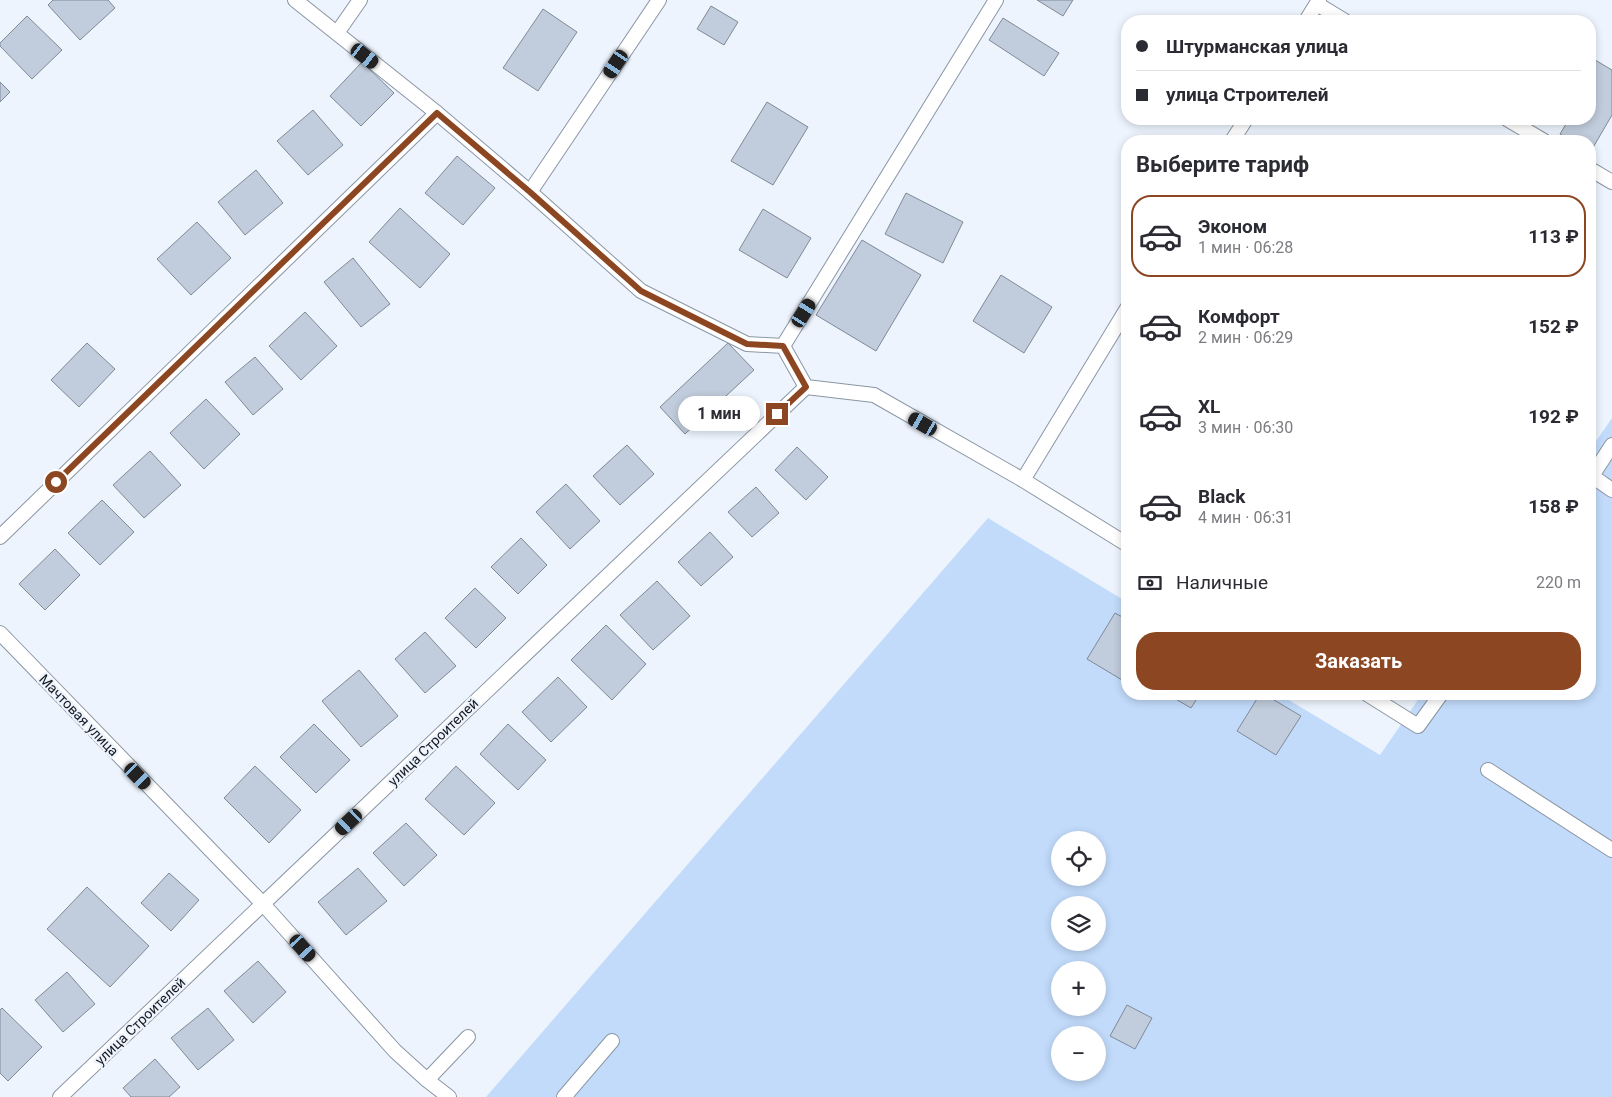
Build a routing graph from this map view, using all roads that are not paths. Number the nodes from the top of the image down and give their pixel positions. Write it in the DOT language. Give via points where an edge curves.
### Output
graph roads {
  1 [pos="295,0"];
  2 [pos="360,0"];
  3 [pos="659,0"];
  4 [pos="996,0"];
  5 [pos="1318,2"];
  6 [pos="1310,15"];
  7 [pos="1336,15"];
  8 [pos="336,33"];
  9 [pos="437,113"];
  10 [pos="1517,125"];
  11 [pos="1534,135"];
  12 [pos="1596,173"];
  13 [pos="1612,182"];
  14 [pos="530,192"];
  15 [pos="1121,319"];
  16 [pos="783,346"];
  17 [pos="806,387"];
  18 [pos="1612,445"];
  19 [pos="1596,470"];
  20 [pos="1023,480"];
  21 [pos="1596,481"];
  22 [pos="1612,490"];
  23 [pos="0,536"];
  24 [pos="1121,541"];
  25 [pos="0,633"];
  26 [pos="1377,700"];
  27 [pos="1437,700"];
  28 [pos="1488,770"];
  29 [pos="1612,850"];
  30 [pos="263,904"];
  31 [pos="468,1037"];
  32 [pos="612,1041"];
  33 [pos="426,1080"];
  34 [pos="60,1097"];
  35 [pos="449,1097"];
  36 [pos="564,1097"];
  1 -- 8 [label="lane"];
  2 -- 8 [label="lane"];
  3 -- 14 [label="lane"];
  4 -- 16 [label="lane"];
  5 -- 6 [label="lane"];
  5 -- 7 [label="lane"];
  8 -- 9 [label="lane"];
  9 -- 14 [label="lane"];
  9 -- 23 [label="lane"];
  10 -- 11 [label="lane"];
  12 -- 13 [label="lane"];
  14 -- 16 [label="lane" via="641,291 747,344"];
  15 -- 20 [label="lane"];
  16 -- 17 [label="lane"];
  17 -- 20 [label="lane" via="874,395"];
  17 -- 30 [label="lane, улица Строителей"];
  18 -- 19 [label="lane"];
  20 -- 24 [label="lane"];
  21 -- 22 [label="lane"];
  25 -- 30 [label="lane, Мачтовая улица"];
  26 -- 27 [label="lane" via="1418,726"];
  28 -- 29 [label="lane"];
  30 -- 33 [label="lane, Мачтовая улица" via="395,1051"];
  30 -- 34 [label="lane, улица Строителей"];
  31 -- 33 [label="lane"];
  32 -- 36 [label="lane"];
  33 -- 35 [label="lane, Мачтовая улица"];
}
